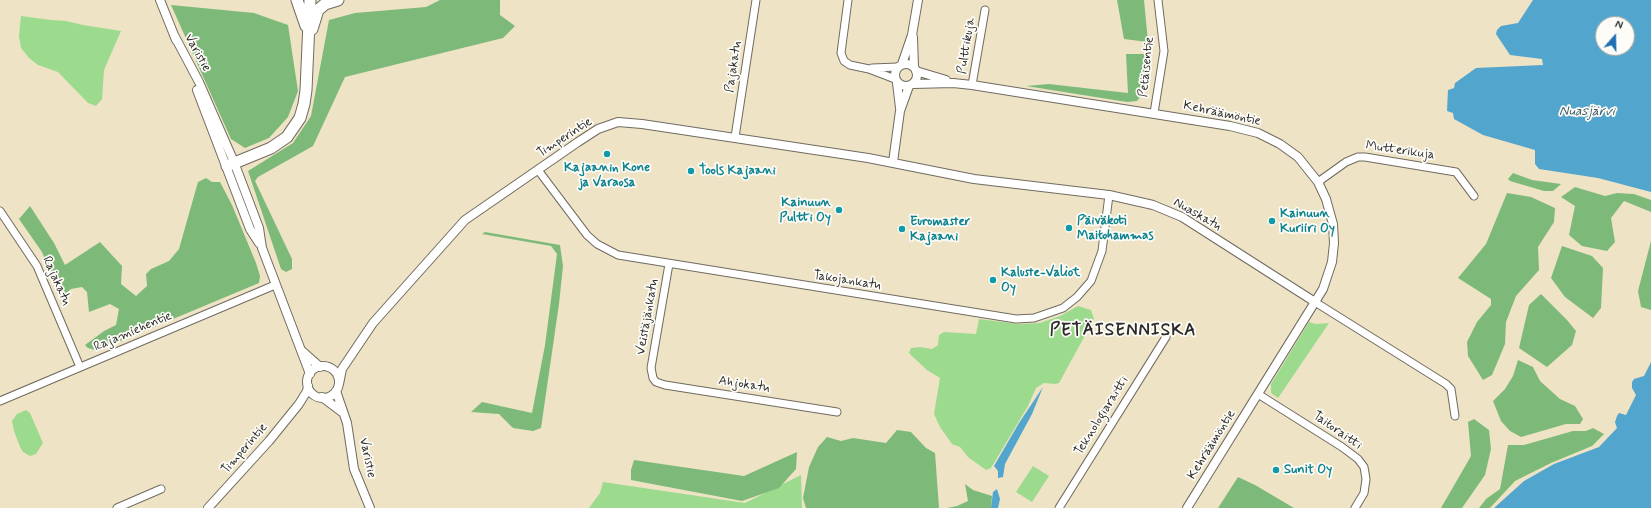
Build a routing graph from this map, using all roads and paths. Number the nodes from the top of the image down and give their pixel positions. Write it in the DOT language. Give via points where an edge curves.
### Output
graph roads {
  1 [pos="297,0"];
  2 [pos="310,0"];
  3 [pos="338,0"];
  4 [pos="756,0"];
  5 [pos="848,0"];
  6 [pos="918,0"];
  7 [pos="1158,0"];
  8 [pos="161,3"];
  9 [pos="985,10"];
  10 [pos="912,34"];
  11 [pos="308,36"];
  12 [pos="900,65"];
  13 [pos="869,68"];
  14 [pos="915,69"];
  15 [pos="896,81"];
  16 [pos="953,83"];
  17 [pos="911,85"];
  18 [pos="972,85"];
  19 [pos="900,111"];
  20 [pos="1154,114"];
  21 [pos="735,137"];
  22 [pos="893,162"];
  23 [pos="231,164"];
  24 [pos="538,170"];
  25 [pos="1318,182"];
  26 [pos="1109,195"];
  27 [pos="1474,196"];
  28 [pos="0,211"];
  29 [pos="669,264"];
  30 [pos="275,285"];
  31 [pos="1315,302"];
  32 [pos="1166,337"];
  33 [pos="302,351"];
  34 [pos="350,356"];
  35 [pos="80,367"];
  36 [pos="320,367"];
  37 [pos="330,368"];
  38 [pos="310,374"];
  39 [pos="652,374"];
  40 [pos="308,386"];
  41 [pos="337,387"];
  42 [pos="1258,394"];
  43 [pos="320,397"];
  44 [pos="0,401"];
  45 [pos="299,404"];
  46 [pos="342,412"];
  47 [pos="837,412"];
  48 [pos="1455,416"];
  49 [pos="160,489"];
  50 [pos="117,508"];
  51 [pos="208,508"];
  52 [pos="370,508"];
  53 [pos="1059,508"];
  54 [pos="1187,508"];
  55 [pos="1355,508"];
  1 -- 11 [label="highway"];
  2 -- 11 [label="highway"];
  3 -- 11 [label="highway" via="324,4 318,10"];
  4 -- 21 [label="street, Pajakatu"];
  5 -- 13 [label="street" via="842,52 844,61 850,65"];
  6 -- 10 [label="street"];
  7 -- 20 [label="street, Petäisentie" via="1164,51"];
  8 -- 23 [label="street, Varistie"];
  9 -- 18 [label="street, Pulttikuja"];
  10 -- 12 [label="street"];
  10 -- 14 [label="street"];
  11 -- 23 [label="highway" via="304,104 294,128 287,137 271,148"];
  12 -- 13 [label="street"];
  12 -- 14 [label="street" via="908,64"];
  12 -- 15 [label="street" via="895,72"];
  13 -- 15 [label="street"];
  14 -- 16 [label="street, Kehräämöntie"];
  14 -- 17 [label="street" via="917,78"];
  15 -- 17 [label="street" via="903,86"];
  15 -- 19 [label="street"];
  16 -- 17 [label="street, Kehräämöntie"];
  16 -- 18 [label="street, Kehräämöntie"];
  17 -- 19 [label="street"];
  18 -- 20 [label="street, Kehräämöntie"];
  19 -- 22 [label="street"];
  20 -- 25 [label="street, Kehräämöntie" via="1258,133 1298,157"];
  21 -- 22 [label="street, Timperintie"];
  21 -- 24 [label="street, Timperintie" via="618,122 598,129"];
  22 -- 26 [label="street, Nuaskatu" via="974,179"];
  23 -- 30 [label="street, Varistie" via="250,229 262,248"];
  24 -- 29 [label="street, Takojankatu" via="571,216 597,244 612,253 628,258"];
  24 -- 34 [label="street, Timperintie" via="465,220 373,323"];
  25 -- 27 [label="street, Mutterikuja" via="1346,162 1366,157 1456,172"];
  25 -- 31 [label="street, Kehräämöntie" via="1333,224 1334,243 1328,274"];
  26 -- 29 [label="street, Takojankatu" via="1102,251 1091,281 1063,308 1034,318 999,317"];
  26 -- 31 [label="street, Nuaskatu" via="1153,205 1182,217"];
  28 -- 35 [label="street, Rajakatu" via="37,266"];
  29 -- 39 [label="street, Veistäjänkatu"];
  30 -- 33 [label="street, Varistie"];
  30 -- 35 [label="street, Rajamiehentie"];
  31 -- 42 [label="street, Kehräämöntie"];
  31 -- 48 [label="street, Nuaskatu" via="1446,384 1451,389"];
  32 -- 53 [label="street, Teknologiaraitti"];
  33 -- 36 [label="street"];
  33 -- 38 [label="street, Varistie"];
  34 -- 37 [label="street, Timperintie"];
  34 -- 41 [label="street, Timperintie" via="342,368"];
  35 -- 44 [label="street, Rajamiehentie"];
  36 -- 37 [label="street"];
  36 -- 38 [label="street"];
  37 -- 41 [label="street" via="337,374"];
  38 -- 40 [label="street"];
  39 -- 47 [label="street, Ahjokatu" via="656,382 665,385"];
  40 -- 43 [label="street"];
  40 -- 45 [label="street, Timperintie"];
  41 -- 43 [label="street" via="331,395"];
  41 -- 46 [label="street, Varistie"];
  42 -- 54 [label="street, Kehräämöntie"];
  42 -- 55 [label="street, Taitoraitti" via="1358,459 1364,467 1366,479 1364,493"];
  43 -- 45 [label="street, Timperintie"];
  43 -- 46 [label="street"];
  45 -- 51 [label="street, Timperintie"];
  46 -- 52 [label="street, Varistie" via="350,437 354,468"];
  49 -- 50 [label="street"];
}
